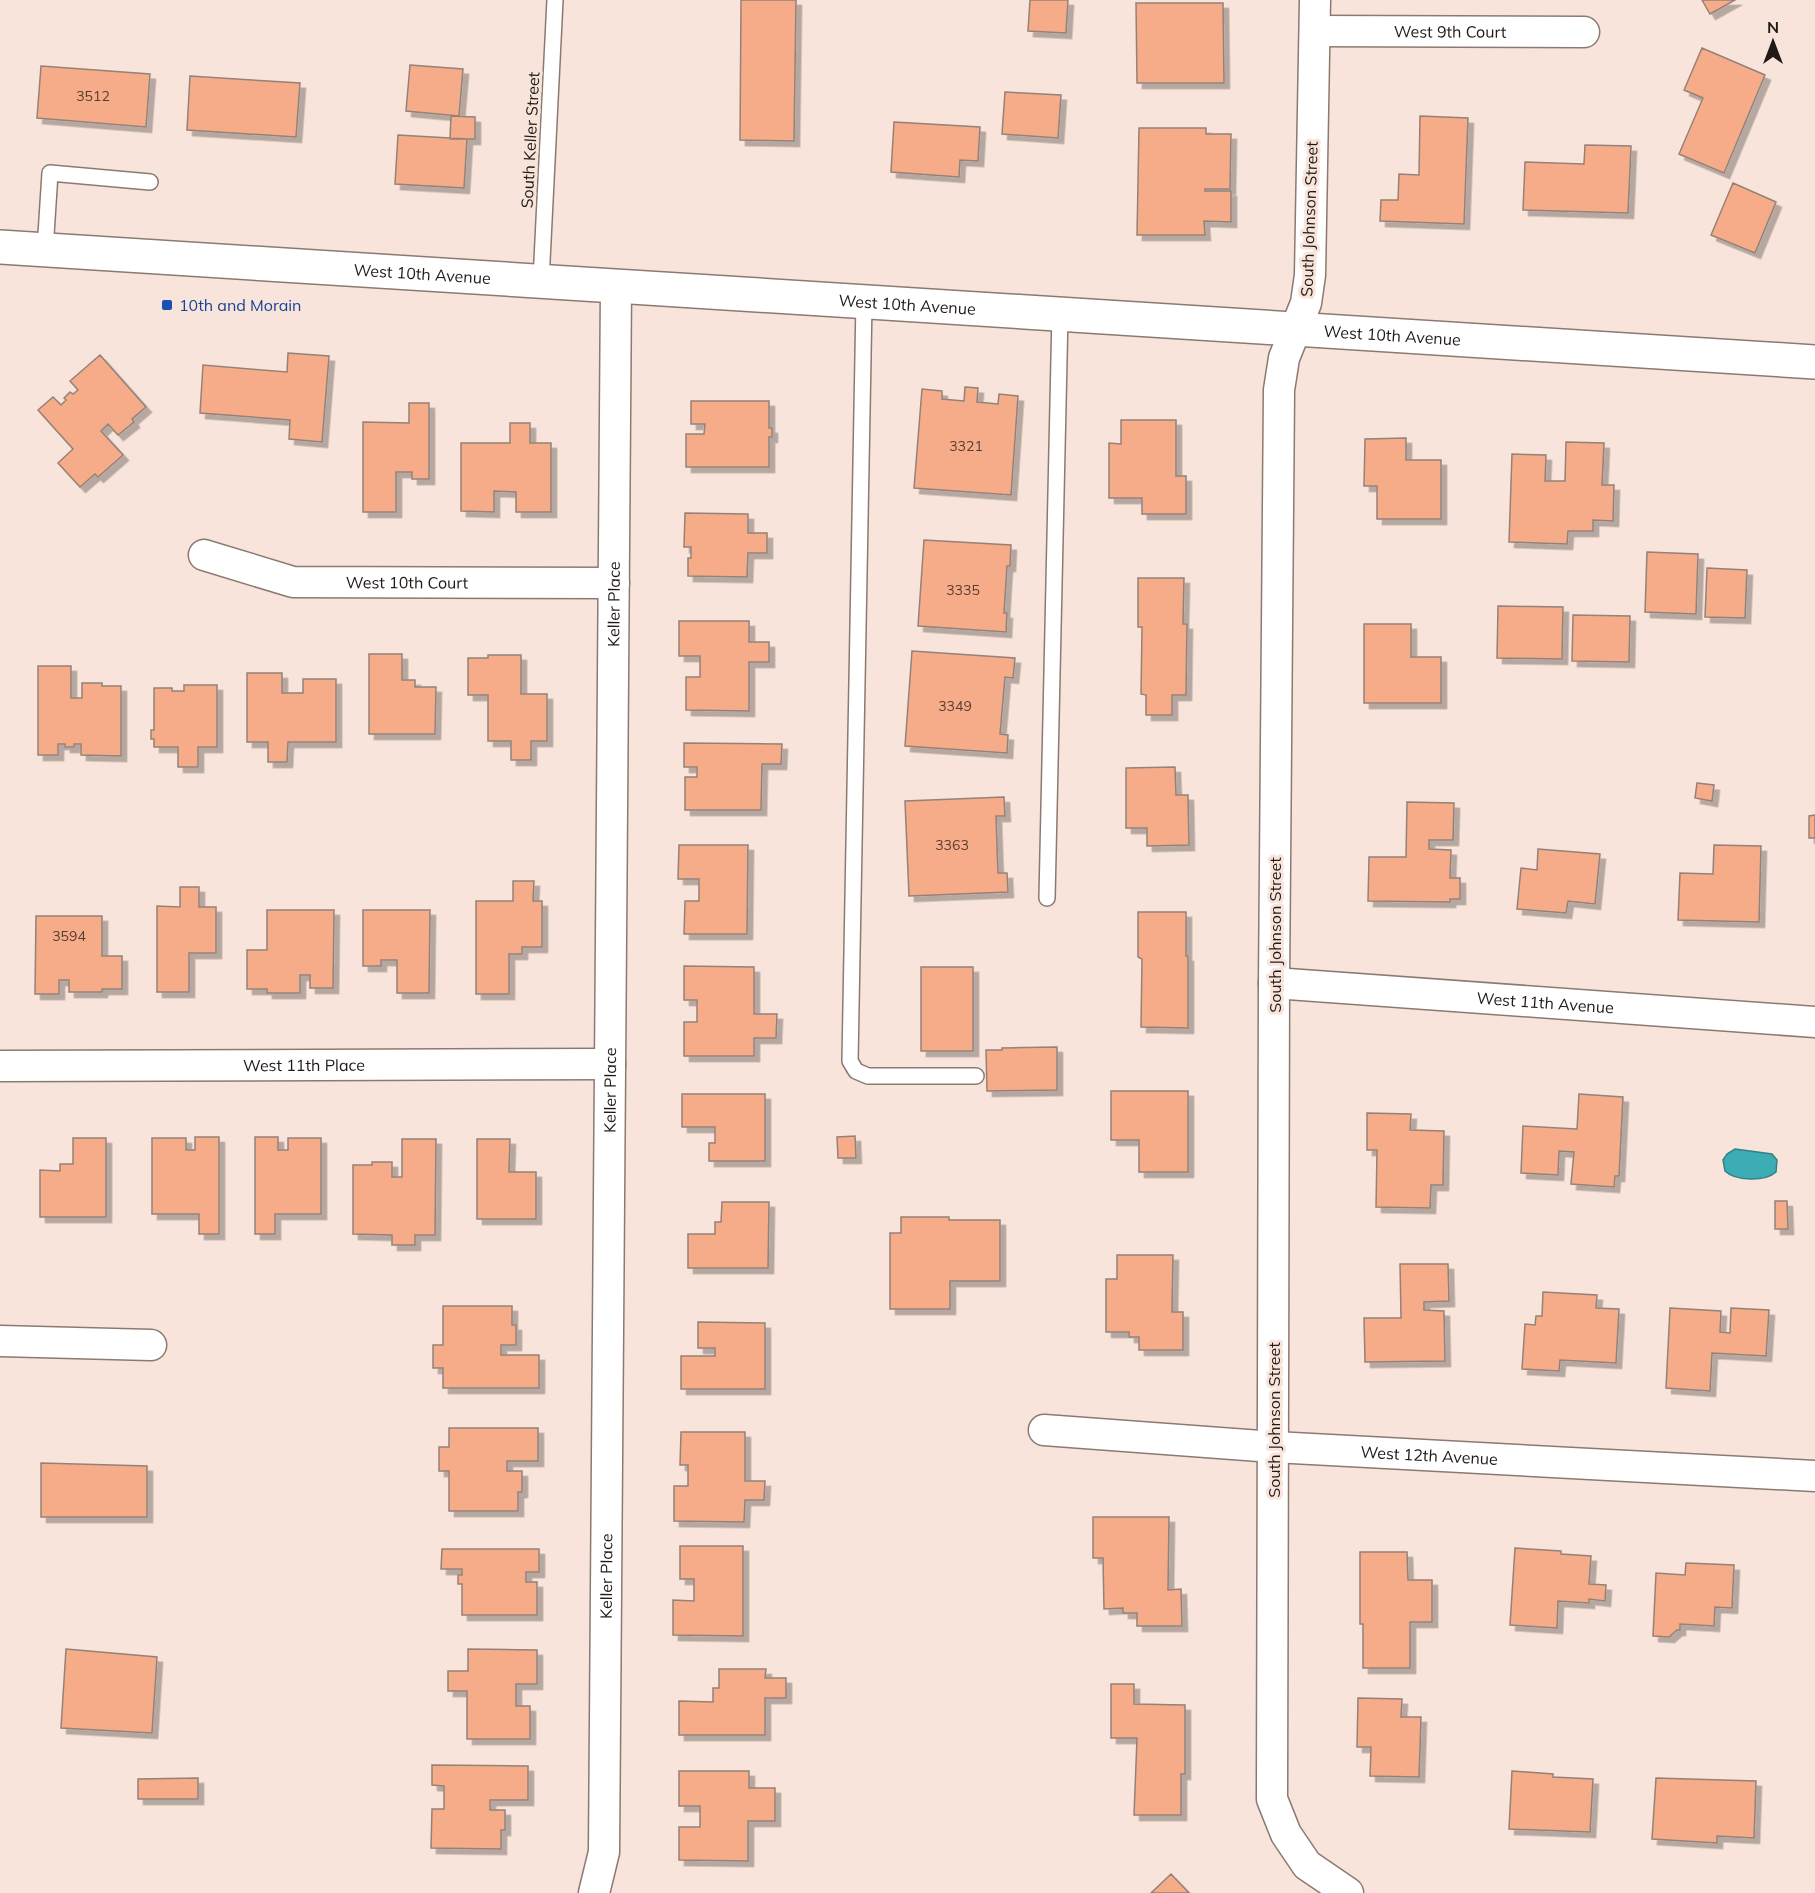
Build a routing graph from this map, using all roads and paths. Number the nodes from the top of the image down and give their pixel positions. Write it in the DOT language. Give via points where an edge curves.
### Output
graph roads {
  1 [pos="555,0"];
  2 [pos="1315,0"];
  3 [pos="1315,31"];
  4 [pos="1584,32"];
  5 [pos="150,182"];
  6 [pos="0,247"];
  7 [pos="45,250"];
  8 [pos="541,281"];
  9 [pos="616,286"];
  10 [pos="864,302"];
  11 [pos="1060,314"];
  12 [pos="1297,329"];
  13 [pos="1815,362"];
  14 [pos="204,555"];
  15 [pos="614,583"];
  16 [pos="1047,898"];
  17 [pos="1274,983"];
  18 [pos="1815,1022"];
  19 [pos="610,1064"];
  20 [pos="0,1066"];
  21 [pos="976,1076"];
  22 [pos="0,1341"];
  23 [pos="151,1345"];
  24 [pos="1044,1430"];
  25 [pos="1274,1447"];
  26 [pos="1815,1476"];
  27 [pos="594,1893"];
  28 [pos="1348,1893"];
  1 -- 8 [label="lane, South Keller Street"];
  2 -- 3 [label="street, South Johnson Street"];
  3 -- 4 [label="street, West 9th Court"];
  3 -- 12 [label="street, South Johnson Street" via="1310,275"];
  5 -- 7 [label="lane" via="50,173"];
  6 -- 7 [label="main road, West 10th Avenue"];
  7 -- 8 [label="main road, West 10th Avenue"];
  8 -- 9 [label="main road, West 10th Avenue"];
  9 -- 10 [label="main road, West 10th Avenue"];
  9 -- 15 [label="street, Keller Place"];
  10 -- 11 [label="main road, West 10th Avenue"];
  10 -- 21 [label="lane" via="849,1061 856,1071 868,1076"];
  11 -- 12 [label="main road, West 10th Avenue"];
  11 -- 16 [label="lane"];
  12 -- 13 [label="main road, West 10th Avenue"];
  12 -- 17 [label="street, South Johnson Street" via="1284,358 1279,390"];
  14 -- 15 [label="street, West 10th Court" via="293,582"];
  15 -- 19 [label="street, Keller Place"];
  17 -- 18 [label="street, West 11th Avenue"];
  17 -- 25 [label="street, South Johnson Street"];
  19 -- 20 [label="street, West 11th Place"];
  19 -- 27 [label="street, Keller Place" via="604,1852"];
  22 -- 23 [label="street"];
  24 -- 25 [label="street, West 12th Avenue"];
  25 -- 26 [label="street, West 12th Avenue"];
  25 -- 28 [label="street, South Johnson Street" via="1272,1798 1286,1834 1307,1865"];
}
